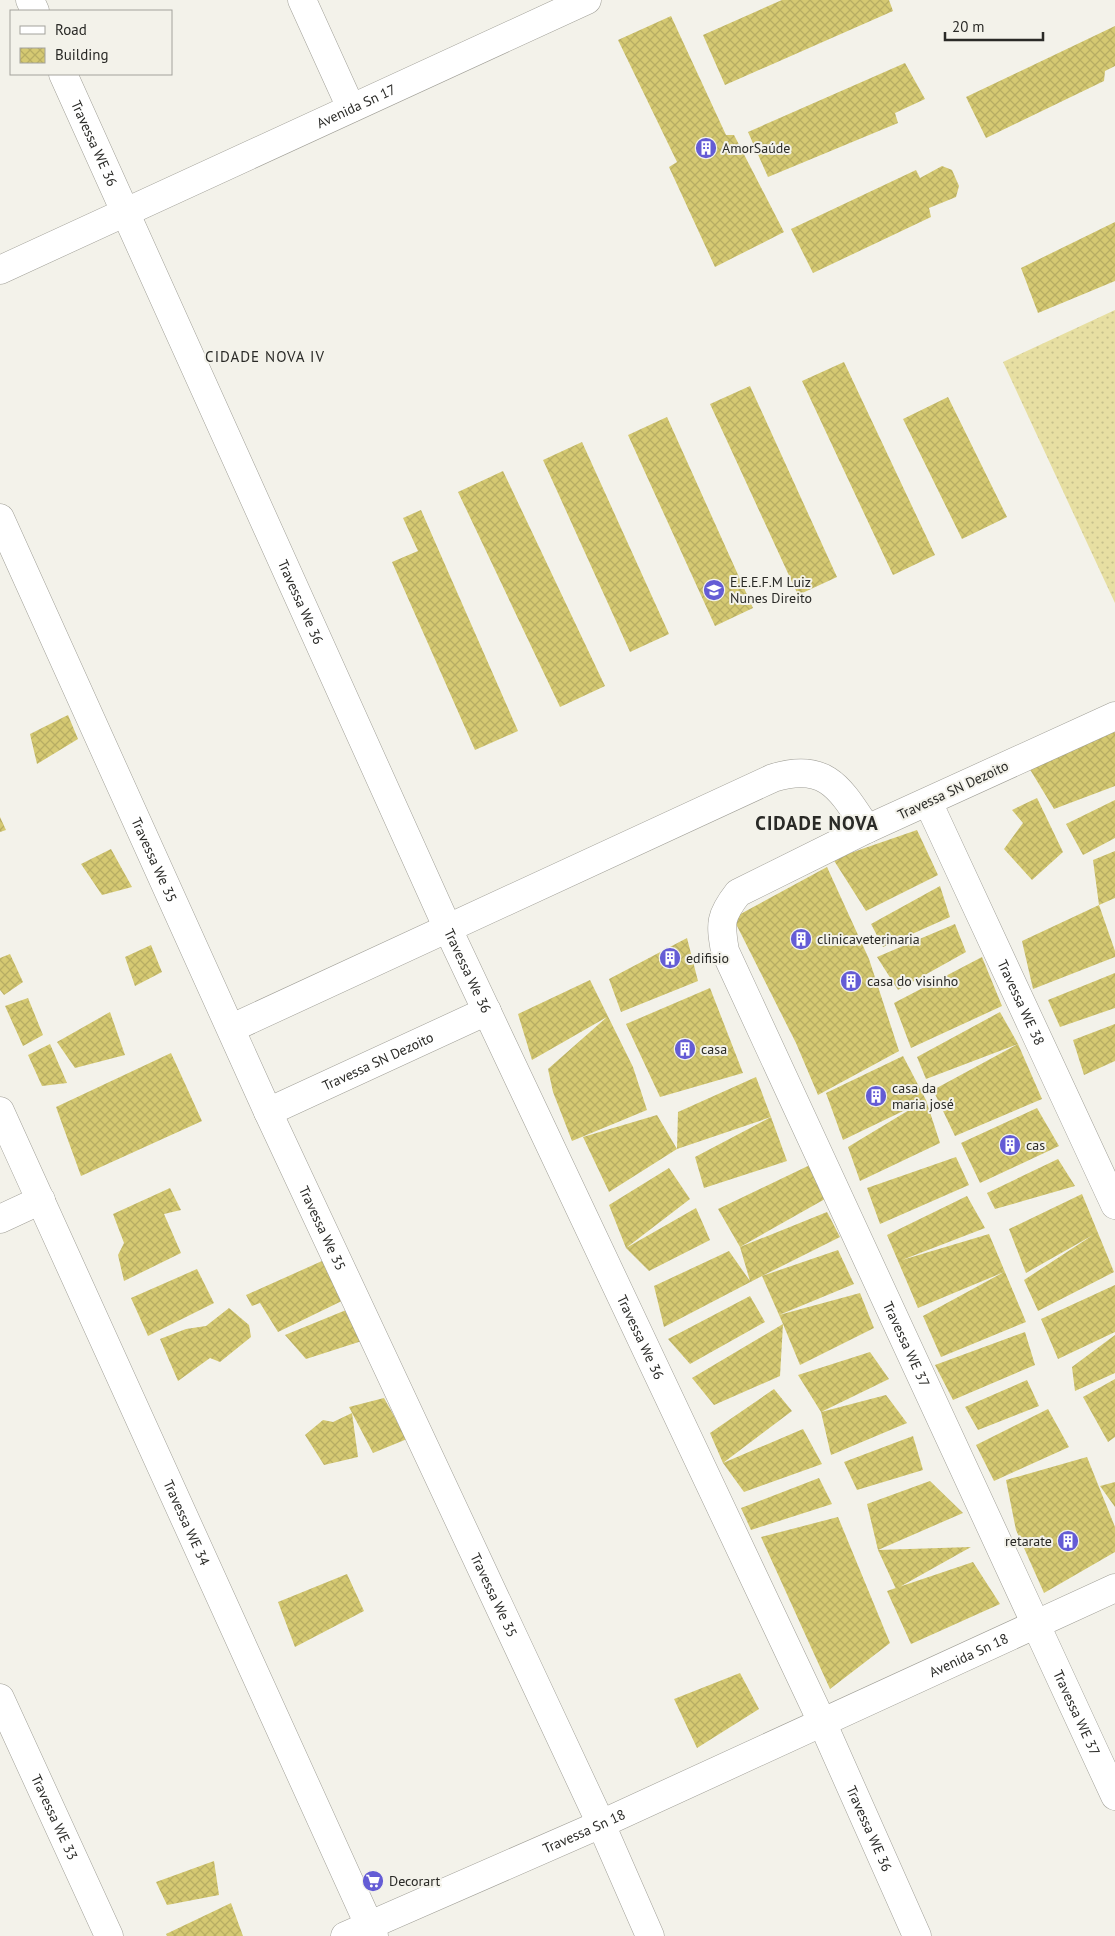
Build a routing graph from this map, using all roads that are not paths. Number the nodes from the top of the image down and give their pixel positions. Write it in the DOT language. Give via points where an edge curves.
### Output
graph roads {
  1 [pos="302,0"];
  2 [pos="570,3"];
  3 [pos="63,75"];
  4 [pos="351,108"];
  5 [pos="126,214"];
  6 [pos="0,270"];
  7 [pos="0,518"];
  8 [pos="1115,716"];
  9 [pos="928,802"];
  10 [pos="867,829"];
  11 [pos="738,893"];
  12 [pos="448,929"];
  13 [pos="488,1011"];
  14 [pos="232,1028"];
  15 [pos="0,1111"];
  16 [pos="268,1112"];
  17 [pos="41,1200"];
  18 [pos="1115,1205"];
  19 [pos="0,1219"];
  20 [pos="1115,1588"];
  21 [pos="1036,1623"];
  22 [pos="0,1698"];
  23 [pos="822,1722"];
  24 [pos="1115,1796"];
  25 [pos="601,1824"];
  26 [pos="371,1930"];
  27 [pos="109,1936"];
  28 [pos="345,1936"];
  29 [pos="650,1936"];
  30 [pos="917,1936"];
  1 -- 4 [label="street"];
  2 -- 4 [label="street, Avenida Sn 17"];
  3 -- 5 [label="street, Travessa WE 36"];
  4 -- 5 [label="street, Avenida Sn 17"];
  5 -- 6 [label="street, Avenida Sn 17"];
  5 -- 12 [label="street, Travessa We 36"];
  7 -- 14 [label="street, Travessa We 35"];
  8 -- 9 [label="street, Travessa SN Dezoito"];
  9 -- 10 [label="street, Travessa SN Dezoito"];
  9 -- 18 [label="street, Travessa WE 38"];
  10 -- 11 [label="street, Travessa SN Dezoito"];
  10 -- 12 [label="street" via="840,788 808,773 792,772"];
  11 -- 21 [label="street, Travessa WE 37" via="724,910 722,930 726,951"];
  12 -- 13 [label="street, Travessa We 36"];
  12 -- 14 [label="street"];
  13 -- 16 [label="street, Travessa SN Dezoito"];
  13 -- 23 [label="street, Travessa We 36"];
  14 -- 16 [label="street, Travessa We 35"];
  15 -- 17 [label="street, Travessa WE 34"];
  16 -- 25 [label="street, Travessa We 35"];
  17 -- 19 [label="street"];
  17 -- 26 [label="street, Travessa WE 34"];
  20 -- 21 [label="street, Avenida Sn 18"];
  21 -- 23 [label="street, Avenida Sn 18"];
  21 -- 24 [label="street, Travessa WE 37"];
  22 -- 27 [label="street, Travessa WE 33"];
  23 -- 25 [label="street, Travessa Sn 18"];
  23 -- 30 [label="street, Travessa WE 36"];
  25 -- 26 [label="street, Travessa Sn 18"];
  25 -- 29 [label="street, Travessa We 35"];
  26 -- 28 [label="street, Travessa Sn 18"];
}
